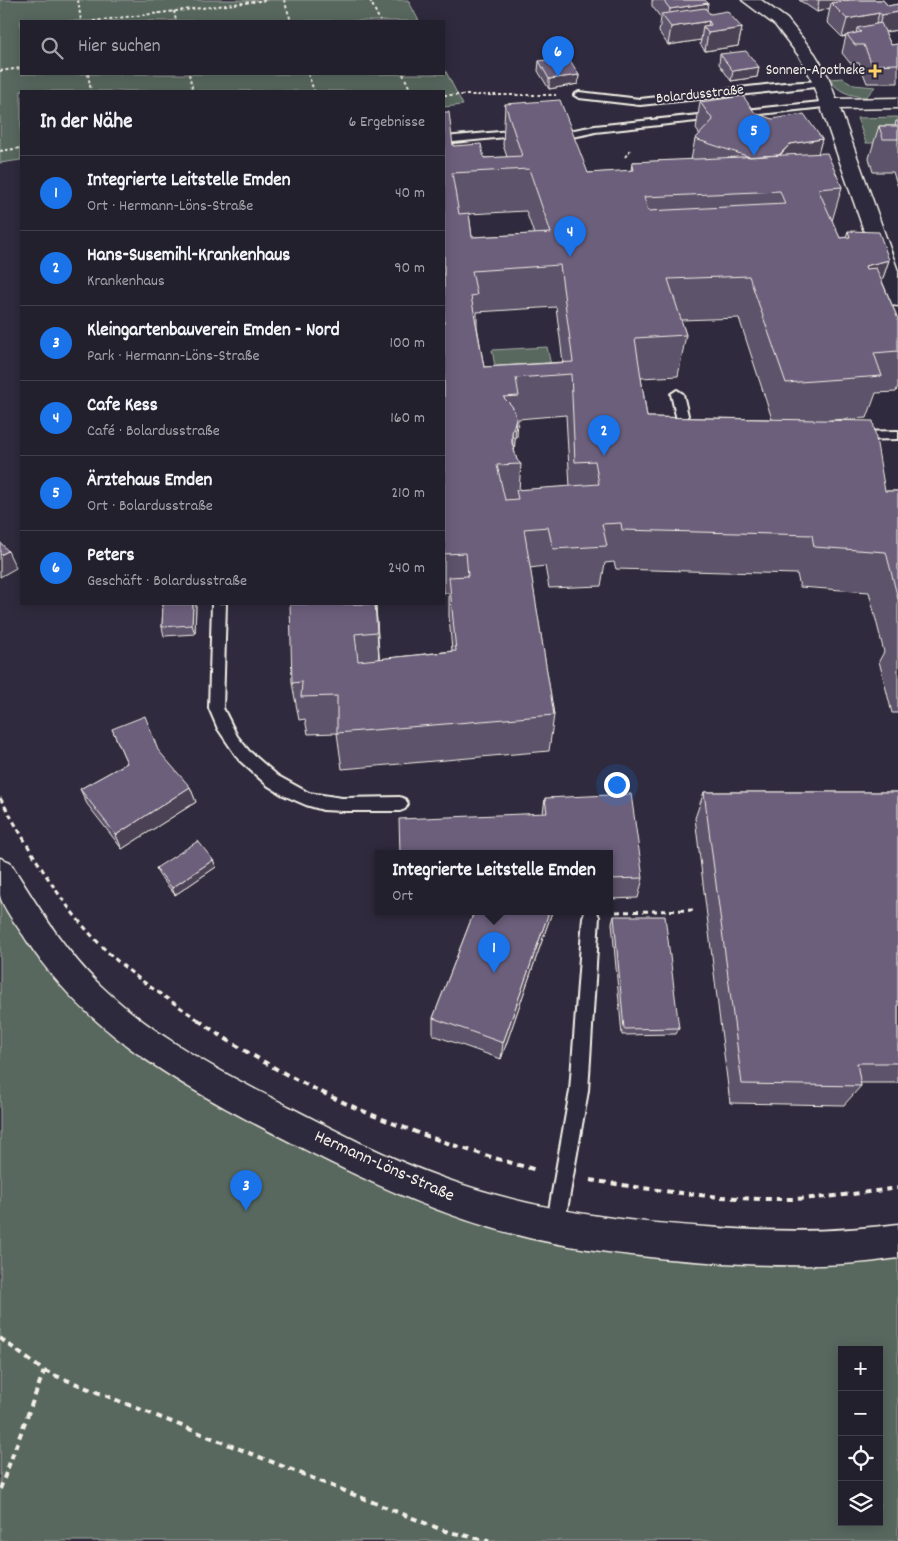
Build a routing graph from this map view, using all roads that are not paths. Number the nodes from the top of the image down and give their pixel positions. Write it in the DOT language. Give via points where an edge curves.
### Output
graph roads {
  1 [pos="750,0"];
  2 [pos="822,84"];
  3 [pos="579,95"];
  4 [pos="898,103"];
  5 [pos="830,104"];
  6 [pos="445,140"];
  7 [pos="898,300"];
  8 [pos="677,394"];
  9 [pos="898,436"];
  10 [pos="840,437"];
  11 [pos="697,440"];
  12 [pos="220,605"];
  13 [pos="400,804"];
  14 [pos="0,871"];
  15 [pos="591,917"];
  16 [pos="555,1227"];
  17 [pos="898,1241"];
  1 -- 2 [label="street" via="781,22 806,54"];
  2 -- 3 [label="lane, Bolardusstraße" via="640,102"];
  2 -- 5 [label="street"];
  4 -- 5 [label="street"];
  5 -- 6 [label="lane" via="569,134 515,133"];
  5 -- 7 [label="street"];
  8 -- 11 [label="lane" via="687,440"];
  9 -- 10 [label="lane"];
  12 -- 13 [label="lane" via="216,708 220,723 237,749 282,787 302,796 323,802 357,805"];
  14 -- 16 [label="street, Hermann-Löns-Straße" via="42,938 67,970 95,1000 159,1051 228,1093 411,1183 466,1203"];
  15 -- 16 [label="lane" via="579,1091"];
  16 -- 17 [label="street, Hermann-Löns-Straße" via="616,1237 816,1250"];
}
